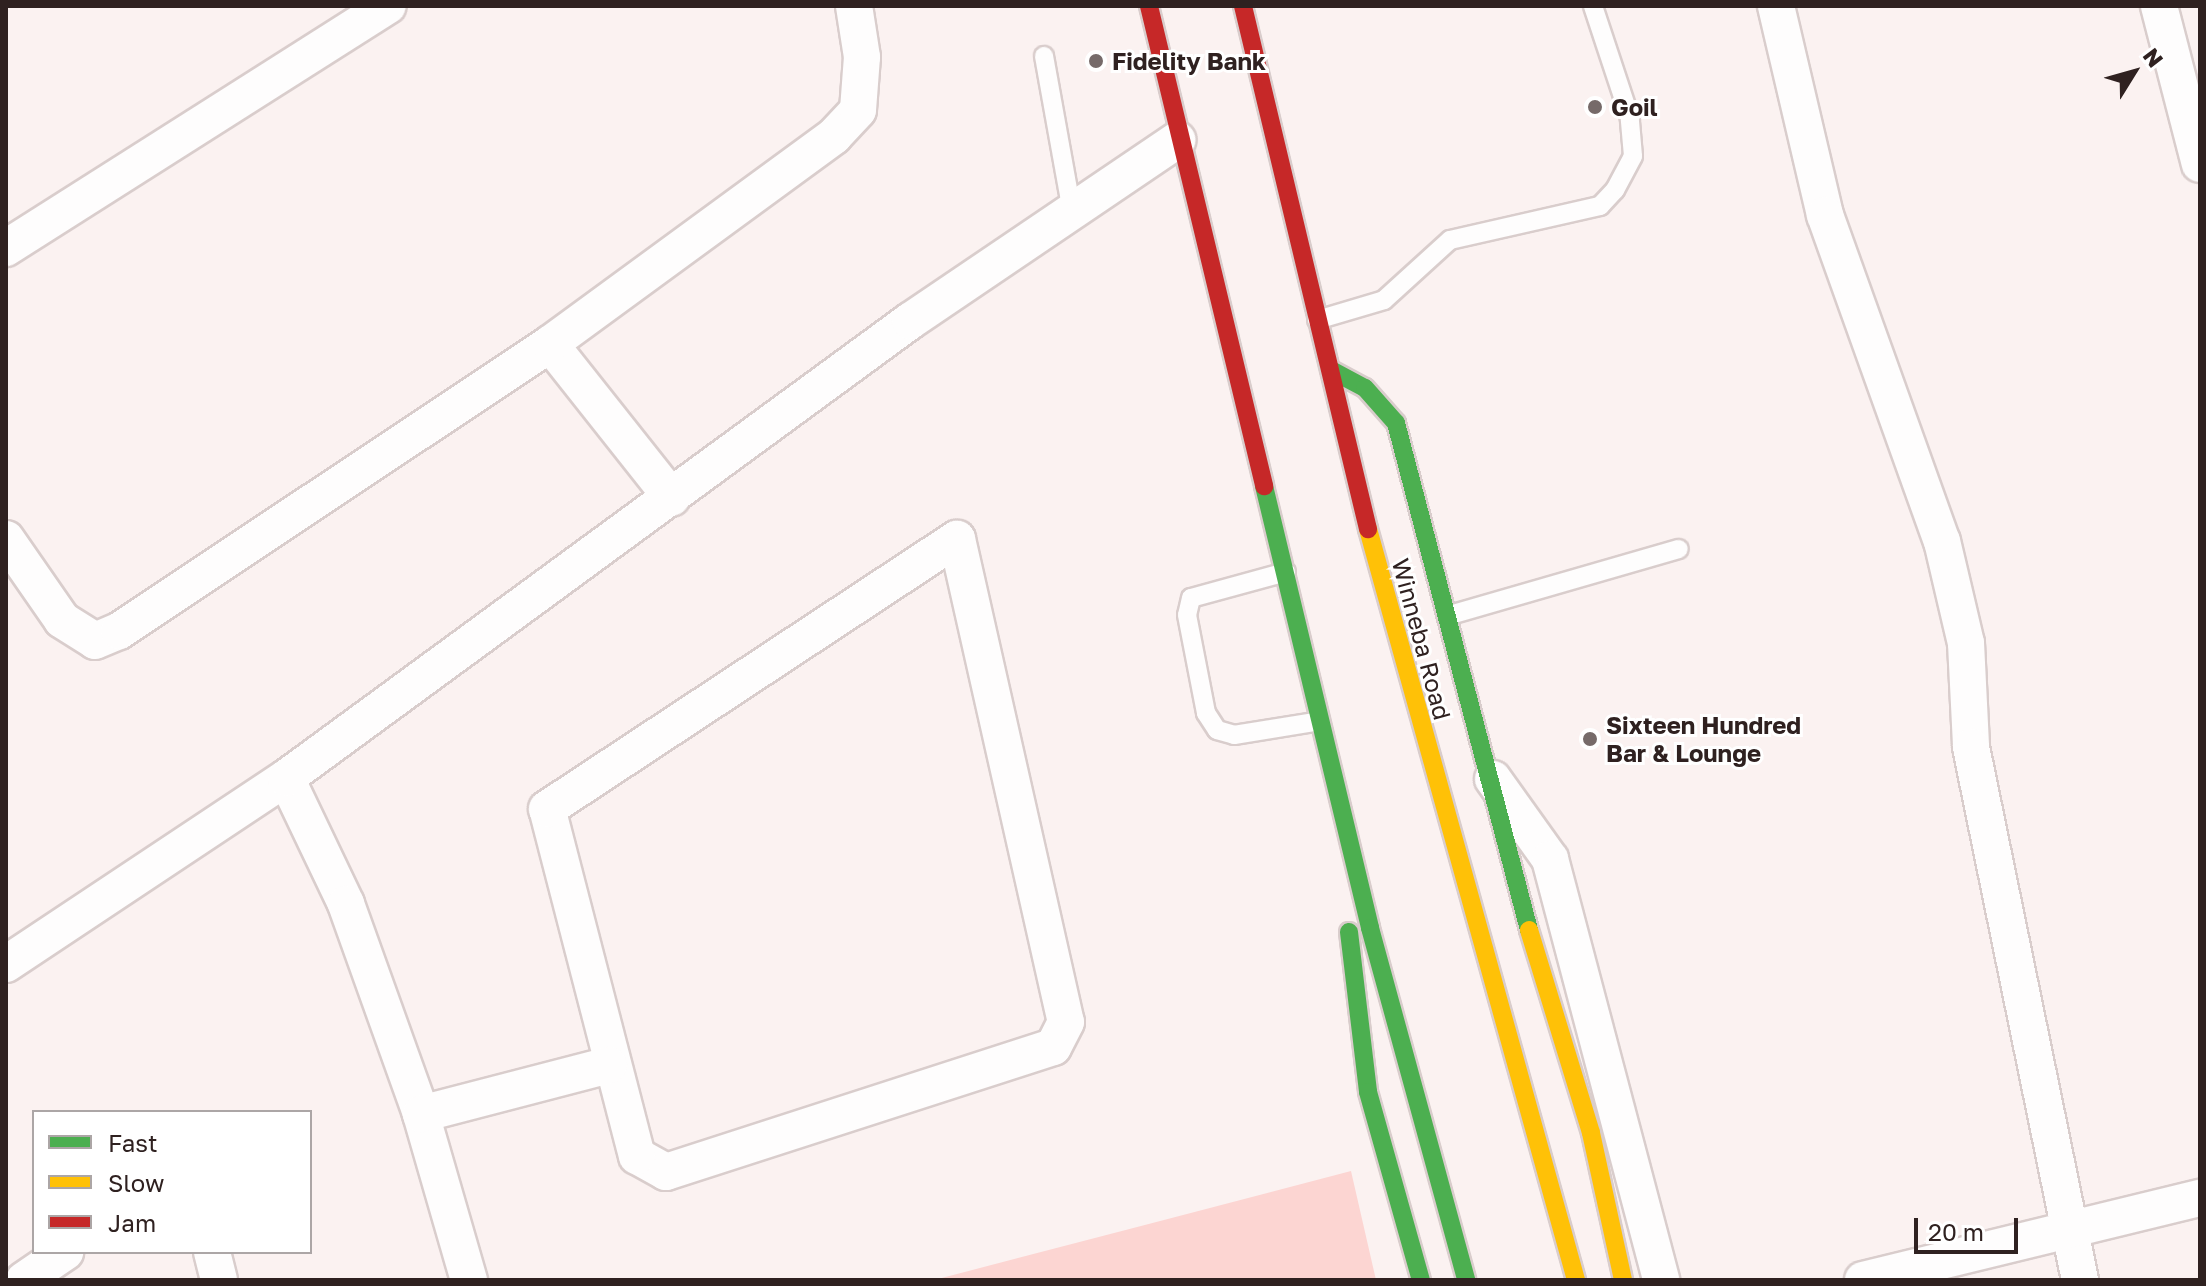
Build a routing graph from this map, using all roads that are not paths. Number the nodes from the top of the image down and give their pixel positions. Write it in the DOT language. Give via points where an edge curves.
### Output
graph roads {
  1 [pos="388,6"];
  2 [pos="854,6"];
  3 [pos="1149,6"];
  4 [pos="1243,6"];
  5 [pos="1593,6"];
  6 [pos="1776,6"];
  7 [pos="2159,6"];
  8 [pos="1044,56"];
  9 [pos="1177,140"];
  10 [pos="2200,164"];
  11 [pos="1072,211"];
  12 [pos="6,248"];
  13 [pos="1317,320"];
  14 [pos="550,344"];
  15 [pos="1331,370"];
  16 [pos="672,498"];
  17 [pos="6,539"];
  18 [pos="1679,549"];
  19 [pos="1286,572"];
  20 [pos="1450,615"];
  21 [pos="1321,721"];
  22 [pos="1327,743"];
  23 [pos="286,778"];
  24 [pos="1492,778"];
  25 [pos="6,964"];
  26 [pos="609,1065"];
  27 [pos="421,1114"];
  28 [pos="2200,1198"];
  29 [pos="2067,1230"];
  30 [pos="62,1254"];
  31 [pos="212,1254"];
  32 [pos="24,1280"];
  33 [pos="219,1280"];
  34 [pos="469,1280"];
  35 [pos="1421,1280"];
  36 [pos="1466,1280"];
  37 [pos="1576,1280"];
  38 [pos="1623,1280"];
  39 [pos="1661,1280"];
  40 [pos="1863,1280"];
  41 [pos="2080,1280"];
  1 -- 12 [label="street"];
  2 -- 14 [label="street" via="862,57 858,110 834,136"];
  3 -- 9 [label="highway"];
  4 -- 13 [label="highway, Winneba Road"];
  5 -- 13 [label="lane" via="1630,118 1633,156 1615,190 1600,206 1450,240 1384,300"];
  6 -- 29 [label="street" via="1825,215 1942,541 1963,628 1971,747"];
  7 -- 10 [label="street"];
  8 -- 11 [label="lane"];
  9 -- 11 [label="street"];
  9 -- 19 [label="highway"];
  11 -- 16 [label="street" via="910,321"];
  13 -- 15 [label="highway, Winneba Road"];
  14 -- 16 [label="street"];
  14 -- 17 [label="street" via="95,641 62,620"];
  15 -- 20 [label="highway" via="1365,388 1396,423"];
  15 -- 37 [label="highway, Winneba Road" via="1380,578"];
  16 -- 23 [label="street"];
  18 -- 20 [label="lane"];
  19 -- 21 [label="highway"];
  19 -- 21 [label="lane" via="1191,598 1187,615 1206,713 1217,730 1234,735"];
  20 -- 24 [label="highway"];
  21 -- 22 [label="highway"];
  22 -- 35 [label="highway" via="1368,1092"];
  22 -- 36 [label="highway"];
  23 -- 25 [label="street"];
  23 -- 27 [label="street" via="346,904"];
  24 -- 38 [label="highway" via="1526,921 1591,1133"];
  24 -- 39 [label="street" via="1550,859"];
  26 -- 26 [label="street" via="637,1156 666,1172 1053,1047 1066,1022 957,539 547,809"];
  26 -- 27 [label="street"];
  27 -- 34 [label="street"];
  28 -- 29 [label="street"];
  29 -- 40 [label="street"];
  29 -- 41 [label="street"];
  30 -- 32 [label="street"];
  31 -- 33 [label="street"];
}
